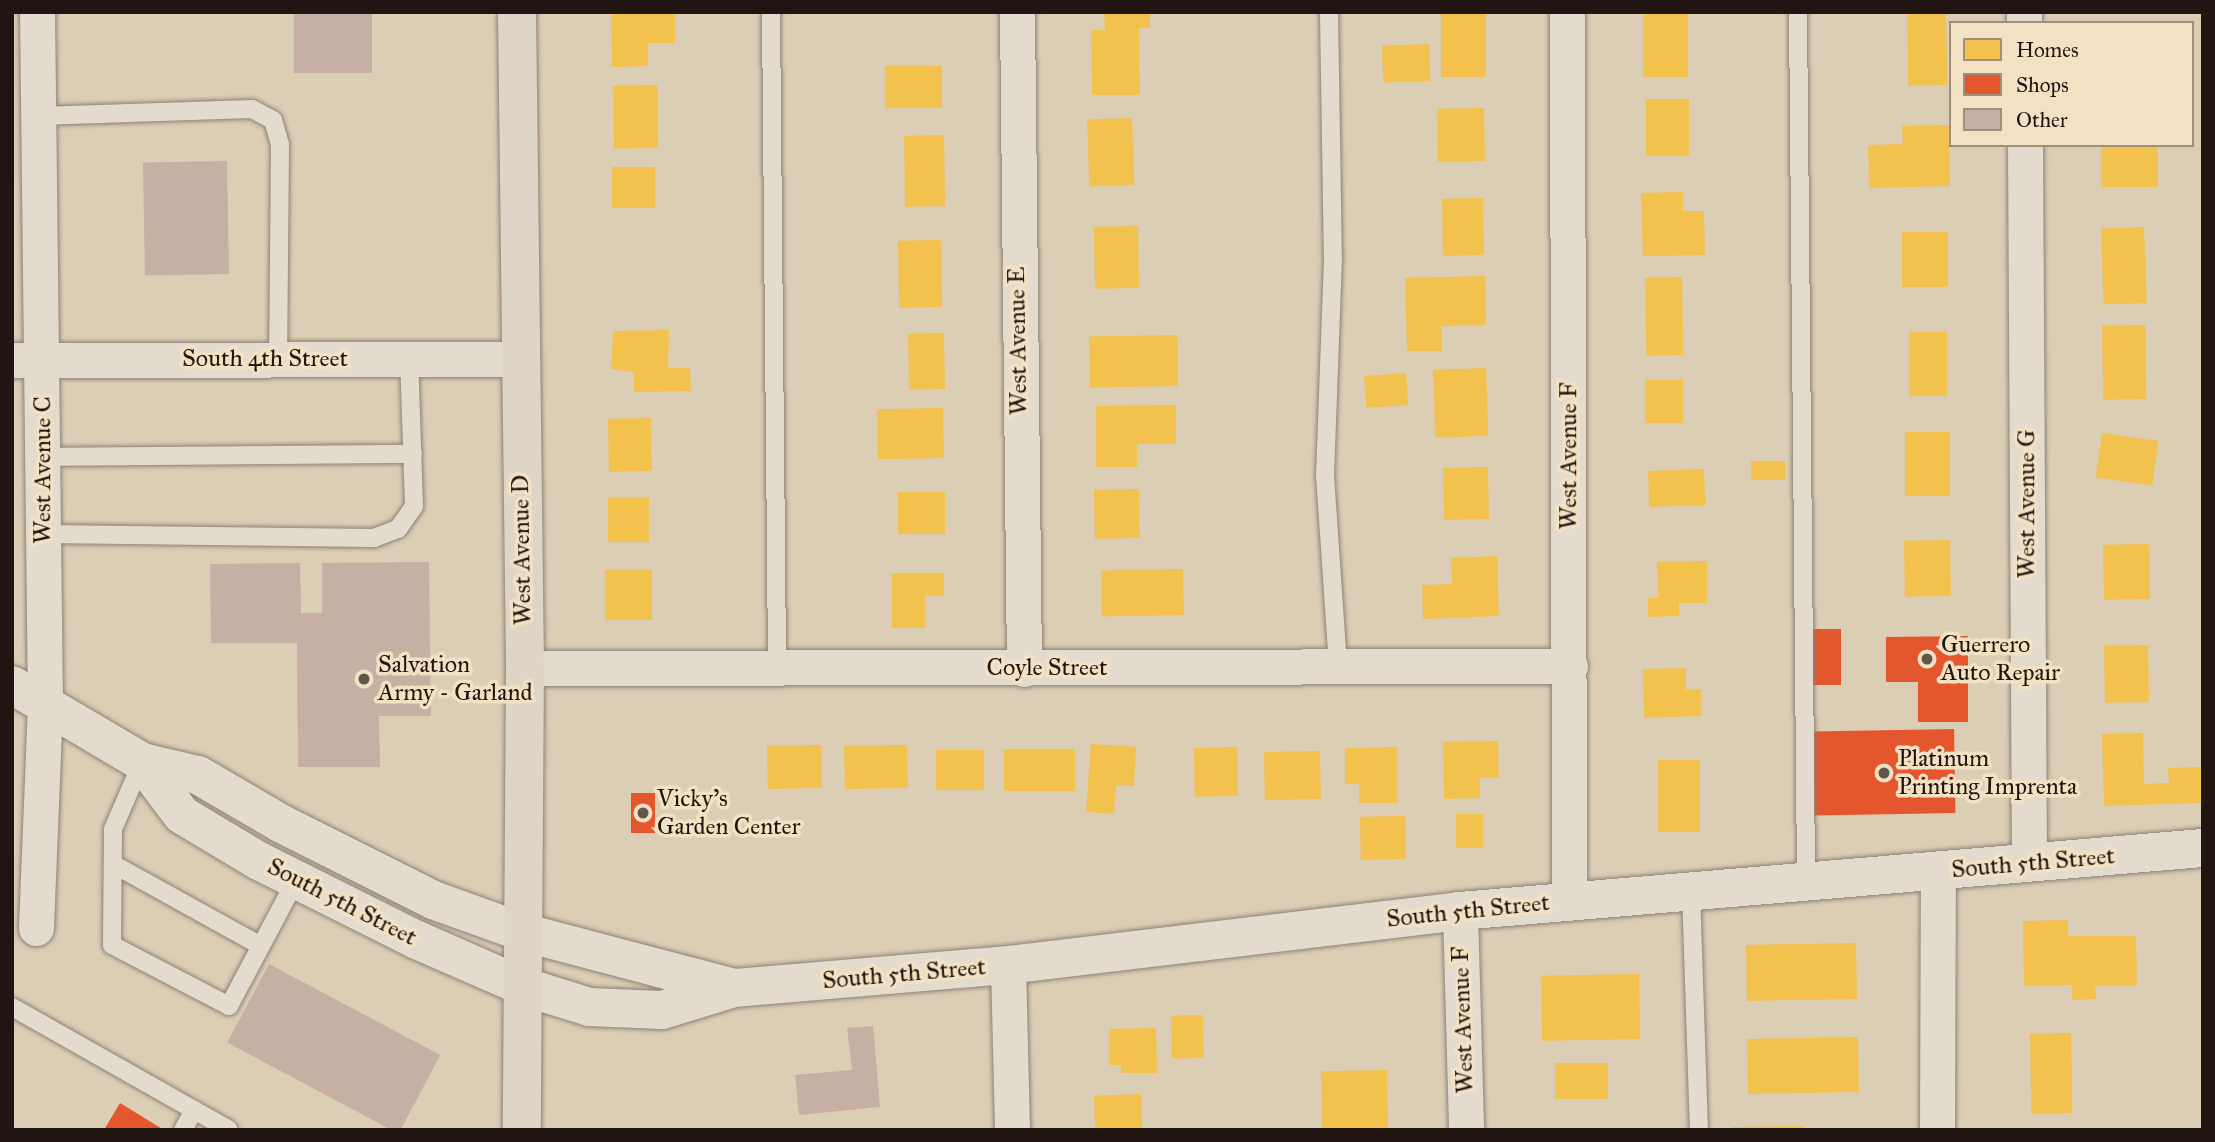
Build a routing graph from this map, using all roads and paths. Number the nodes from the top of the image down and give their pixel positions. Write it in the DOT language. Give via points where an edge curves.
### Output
graph roads {
  1 [pos="37,12"];
  2 [pos="517,12"];
  3 [pos="771,12"];
  4 [pos="1017,12"];
  5 [pos="1329,12"];
  6 [pos="1567,12"];
  7 [pos="1798,12"];
  8 [pos="38,116"];
  9 [pos="2025,147"];
  10 [pos="278,359"];
  11 [pos="409,359"];
  12 [pos="518,359"];
  13 [pos="27,360"];
  14 [pos="412,454"];
  15 [pos="43,457"];
  16 [pos="44,534"];
  17 [pos="777,666"];
  18 [pos="1570,666"];
  19 [pos="1338,667"];
  20 [pos="525,668"];
  21 [pos="1024,669"];
  22 [pos="12,685"];
  23 [pos="45,704"];
  24 [pos="142,762"];
  25 [pos="2203,849"];
  26 [pos="2029,862"];
  27 [pos="113,864"];
  28 [pos="1938,872"];
  29 [pos="296,880"];
  30 [pos="1806,882"];
  31 [pos="1691,891"];
  32 [pos="1569,901"];
  33 [pos="1460,911"];
  34 [pos="36,928"];
  35 [pos="522,932"];
  36 [pos="261,946"];
  37 [pos="1008,965"];
  38 [pos="522,986"];
  39 [pos="734,988"];
  40 [pos="12,1007"];
  41 [pos="194,1110"];
  42 [pos="183,1130"];
  43 [pos="229,1130"];
  44 [pos="522,1130"];
  45 [pos="1012,1130"];
  46 [pos="1466,1130"];
  47 [pos="1699,1130"];
  48 [pos="1937,1130"];
  1 -- 8 [label="street, West Avenue C"];
  2 -- 12 [label="main road, West Avenue D"];
  3 -- 17 [label="lane"];
  4 -- 21 [label="street, West Avenue E"];
  5 -- 19 [label="lane" via="1333,258 1325,475"];
  6 -- 18 [label="street, West Avenue F"];
  7 -- 30 [label="lane"];
  8 -- 10 [label="lane" via="252,109 273,120 279,144"];
  8 -- 13 [label="street, West Avenue C"];
  9 -- 26 [label="street, West Avenue G"];
  10 -- 11 [label="street, South 4th Street"];
  10 -- 13 [label="street, South 4th Street"];
  11 -- 12 [label="street, South 4th Street"];
  11 -- 14 [label="lane"];
  12 -- 20 [label="main road, West Avenue D"];
  13 -- 15 [label="street, West Avenue C"];
  14 -- 15 [label="lane"];
  14 -- 16 [label="lane" via="414,506 398,529 374,538"];
  15 -- 16 [label="street, West Avenue C"];
  16 -- 23 [label="street, West Avenue C"];
  17 -- 20 [label="street, Coyle Street"];
  17 -- 21 [label="street, Coyle Street"];
  18 -- 19 [label="street, Coyle Street"];
  18 -- 32 [label="street, West Avenue F"];
  19 -- 21 [label="street, Coyle Street"];
  20 -- 35 [label="main road, West Avenue D"];
  22 -- 23 [label="street, South 5th Street"];
  23 -- 24 [label="street, South 5th Street"];
  23 -- 34 [label="street, West Avenue C"];
  24 -- 27 [label="lane" via="113,829"];
  24 -- 29 [label="street, South 5th Street" via="182,816"];
  24 -- 35 [label="street, South 5th Street" via="198,775 280,823 433,901"];
  25 -- 26 [label="street, South 5th Street"];
  26 -- 28 [label="street, South 5th Street"];
  27 -- 36 [label="lane"];
  27 -- 36 [label="lane" via="112,945 229,1006"];
  28 -- 30 [label="street, South 5th Street"];
  28 -- 48 [label="street"];
  29 -- 36 [label="lane"];
  29 -- 38 [label="street, South 5th Street"];
  30 -- 31 [label="street, South 5th Street"];
  31 -- 32 [label="street, South 5th Street"];
  31 -- 47 [label="lane"];
  32 -- 33 [label="street, South 5th Street"];
  33 -- 37 [label="street, South 5th Street"];
  33 -- 46 [label="street, West Avenue F"];
  35 -- 38 [label="main road, West Avenue D"];
  35 -- 39 [label="street, South 5th Street"];
  37 -- 39 [label="street, South 5th Street"];
  37 -- 45 [label="street"];
  38 -- 39 [label="street, South 5th Street" via="589,1007 662,1010"];
  38 -- 44 [label="main road, West Avenue D"];
  40 -- 41 [label="lane"];
  41 -- 42 [label="lane"];
  41 -- 43 [label="lane"];
}
